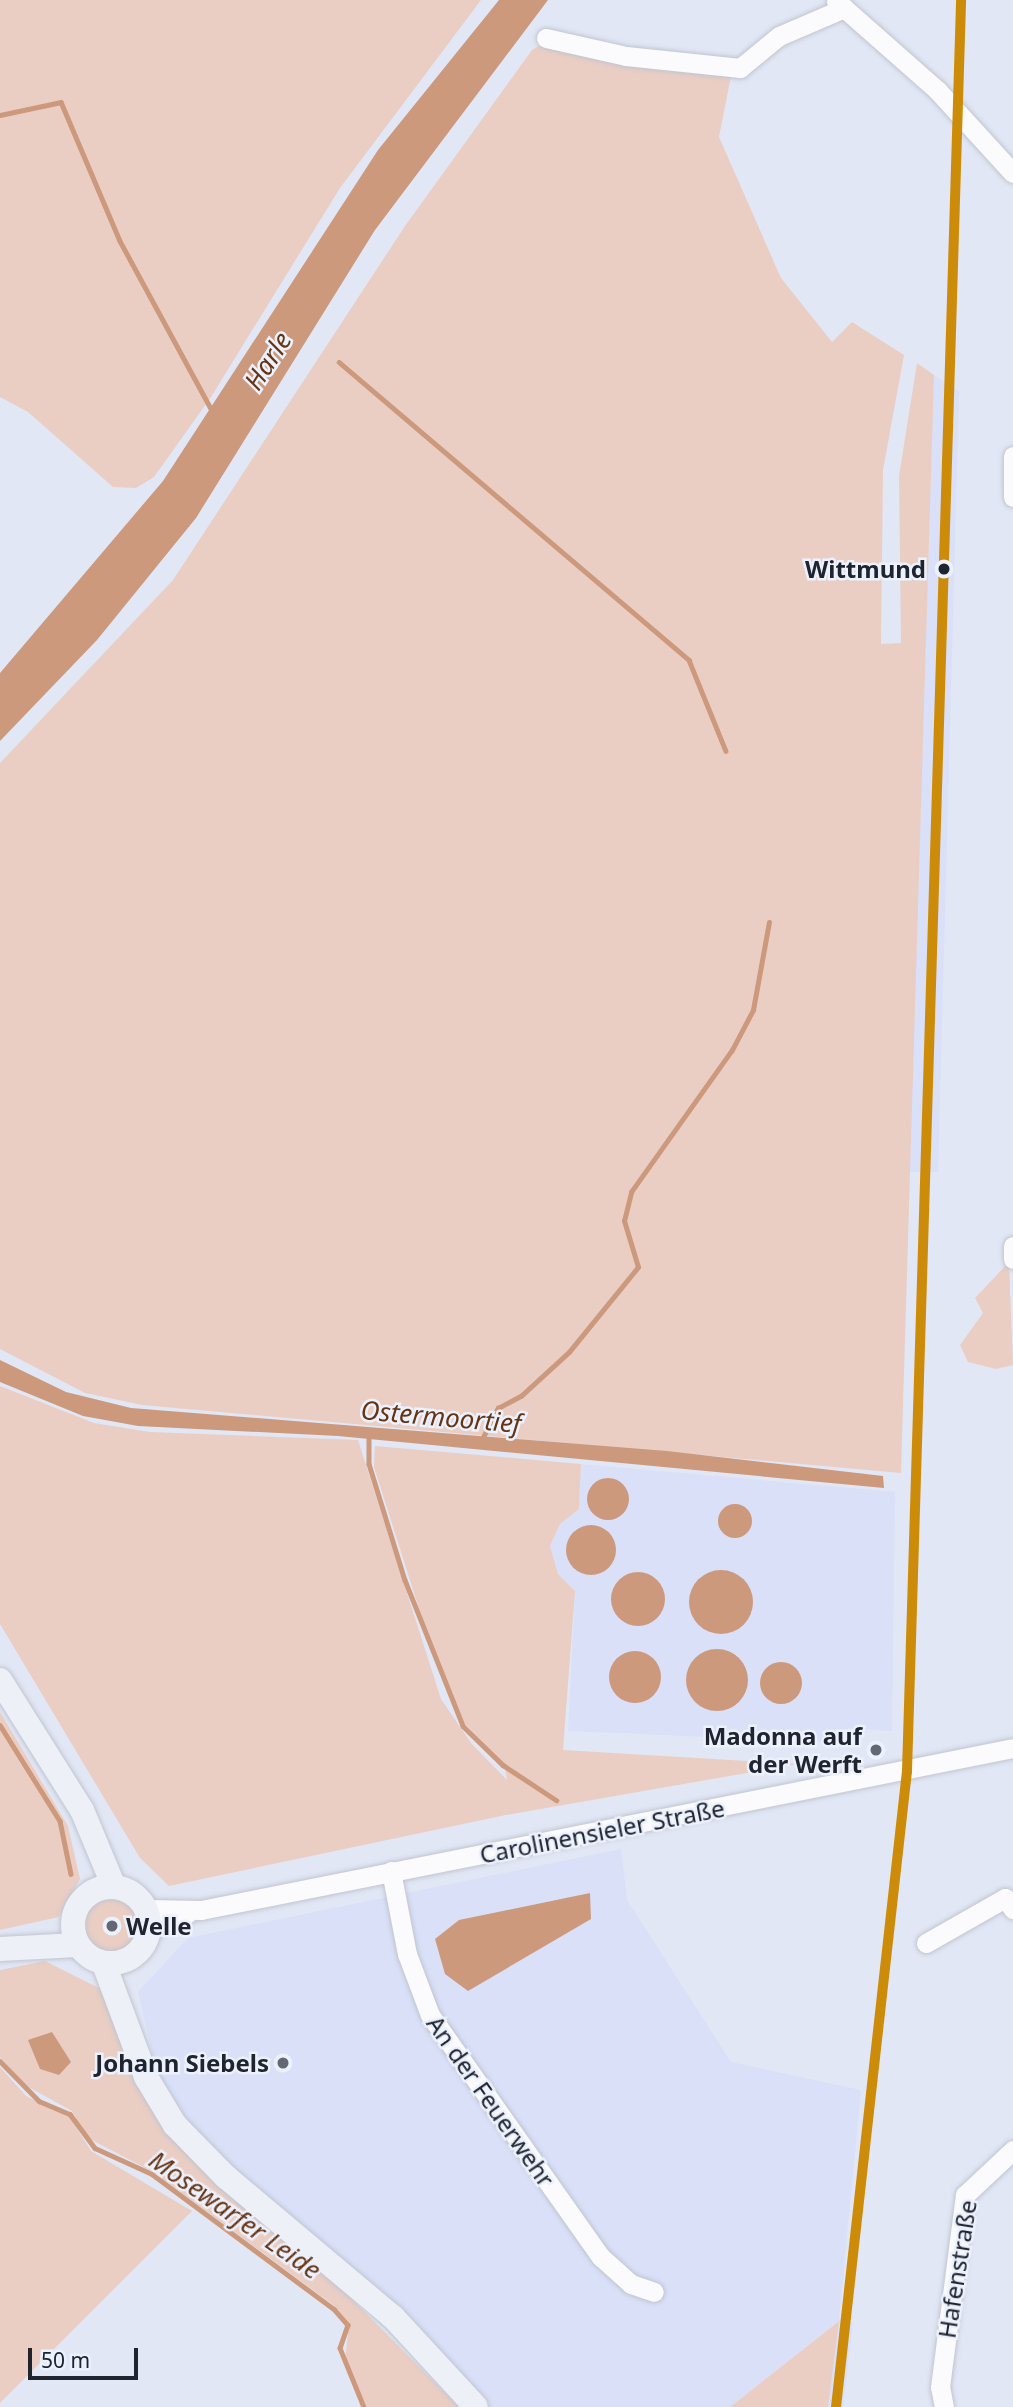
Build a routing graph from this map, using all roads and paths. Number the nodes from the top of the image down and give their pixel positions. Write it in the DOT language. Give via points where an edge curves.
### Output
graph roads {
  1 [pos="839,4"];
  2 [pos="546,38"];
  3 [pos="1013,173"];
  4 [pos="1013,456"];
  5 [pos="1013,497"];
  6 [pos="1013,1246"];
  7 [pos="1013,1259"];
  8 [pos="0,1680"];
  9 [pos="1013,1748"];
  10 [pos="391,1871"];
  11 [pos="105,1889"];
  12 [pos="1010,1900"];
  13 [pos="148,1920"];
  14 [pos="76,1933"];
  15 [pos="926,1943"];
  16 [pos="0,1949"];
  17 [pos="131,1959"];
  18 [pos="104,1964"];
  19 [pos="128,2021"];
  20 [pos="1013,2150"];
  21 [pos="654,2292"];
  22 [pos="476,2407"];
  23 [pos="944,2407"];
  1 -- 2 [label="street" via="779,36 740,68 626,56"];
  1 -- 3 [label="street" via="957,111"];
  4 -- 5 [label="street"];
  6 -- 7 [label="street"];
  8 -- 11 [label="main road" via="91,1833"];
  9 -- 10 [label="street, Carolinensieler Straße"];
  10 -- 13 [label="street, Carolinensieler Straße"];
  10 -- 21 [label="street, An der Feuerwehr" via="407,1954 430,2015 601,2257 631,2284"];
  11 -- 13 [label="main road" via="133,1894"];
  11 -- 14 [label="main road" via="80,1903"];
  12 -- 15 [label="street"];
  13 -- 17 [label="main road"];
  14 -- 16 [label="main road"];
  14 -- 18 [label="main road"];
  17 -- 18 [label="main road"];
  17 -- 19 [label="main road"];
  18 -- 19 [label="main road"];
  19 -- 22 [label="main road" via="146,2077 191,2142 393,2317"];
  20 -- 23 [label="street, Hafenstraße" via="965,2195 940,2387"];
}
